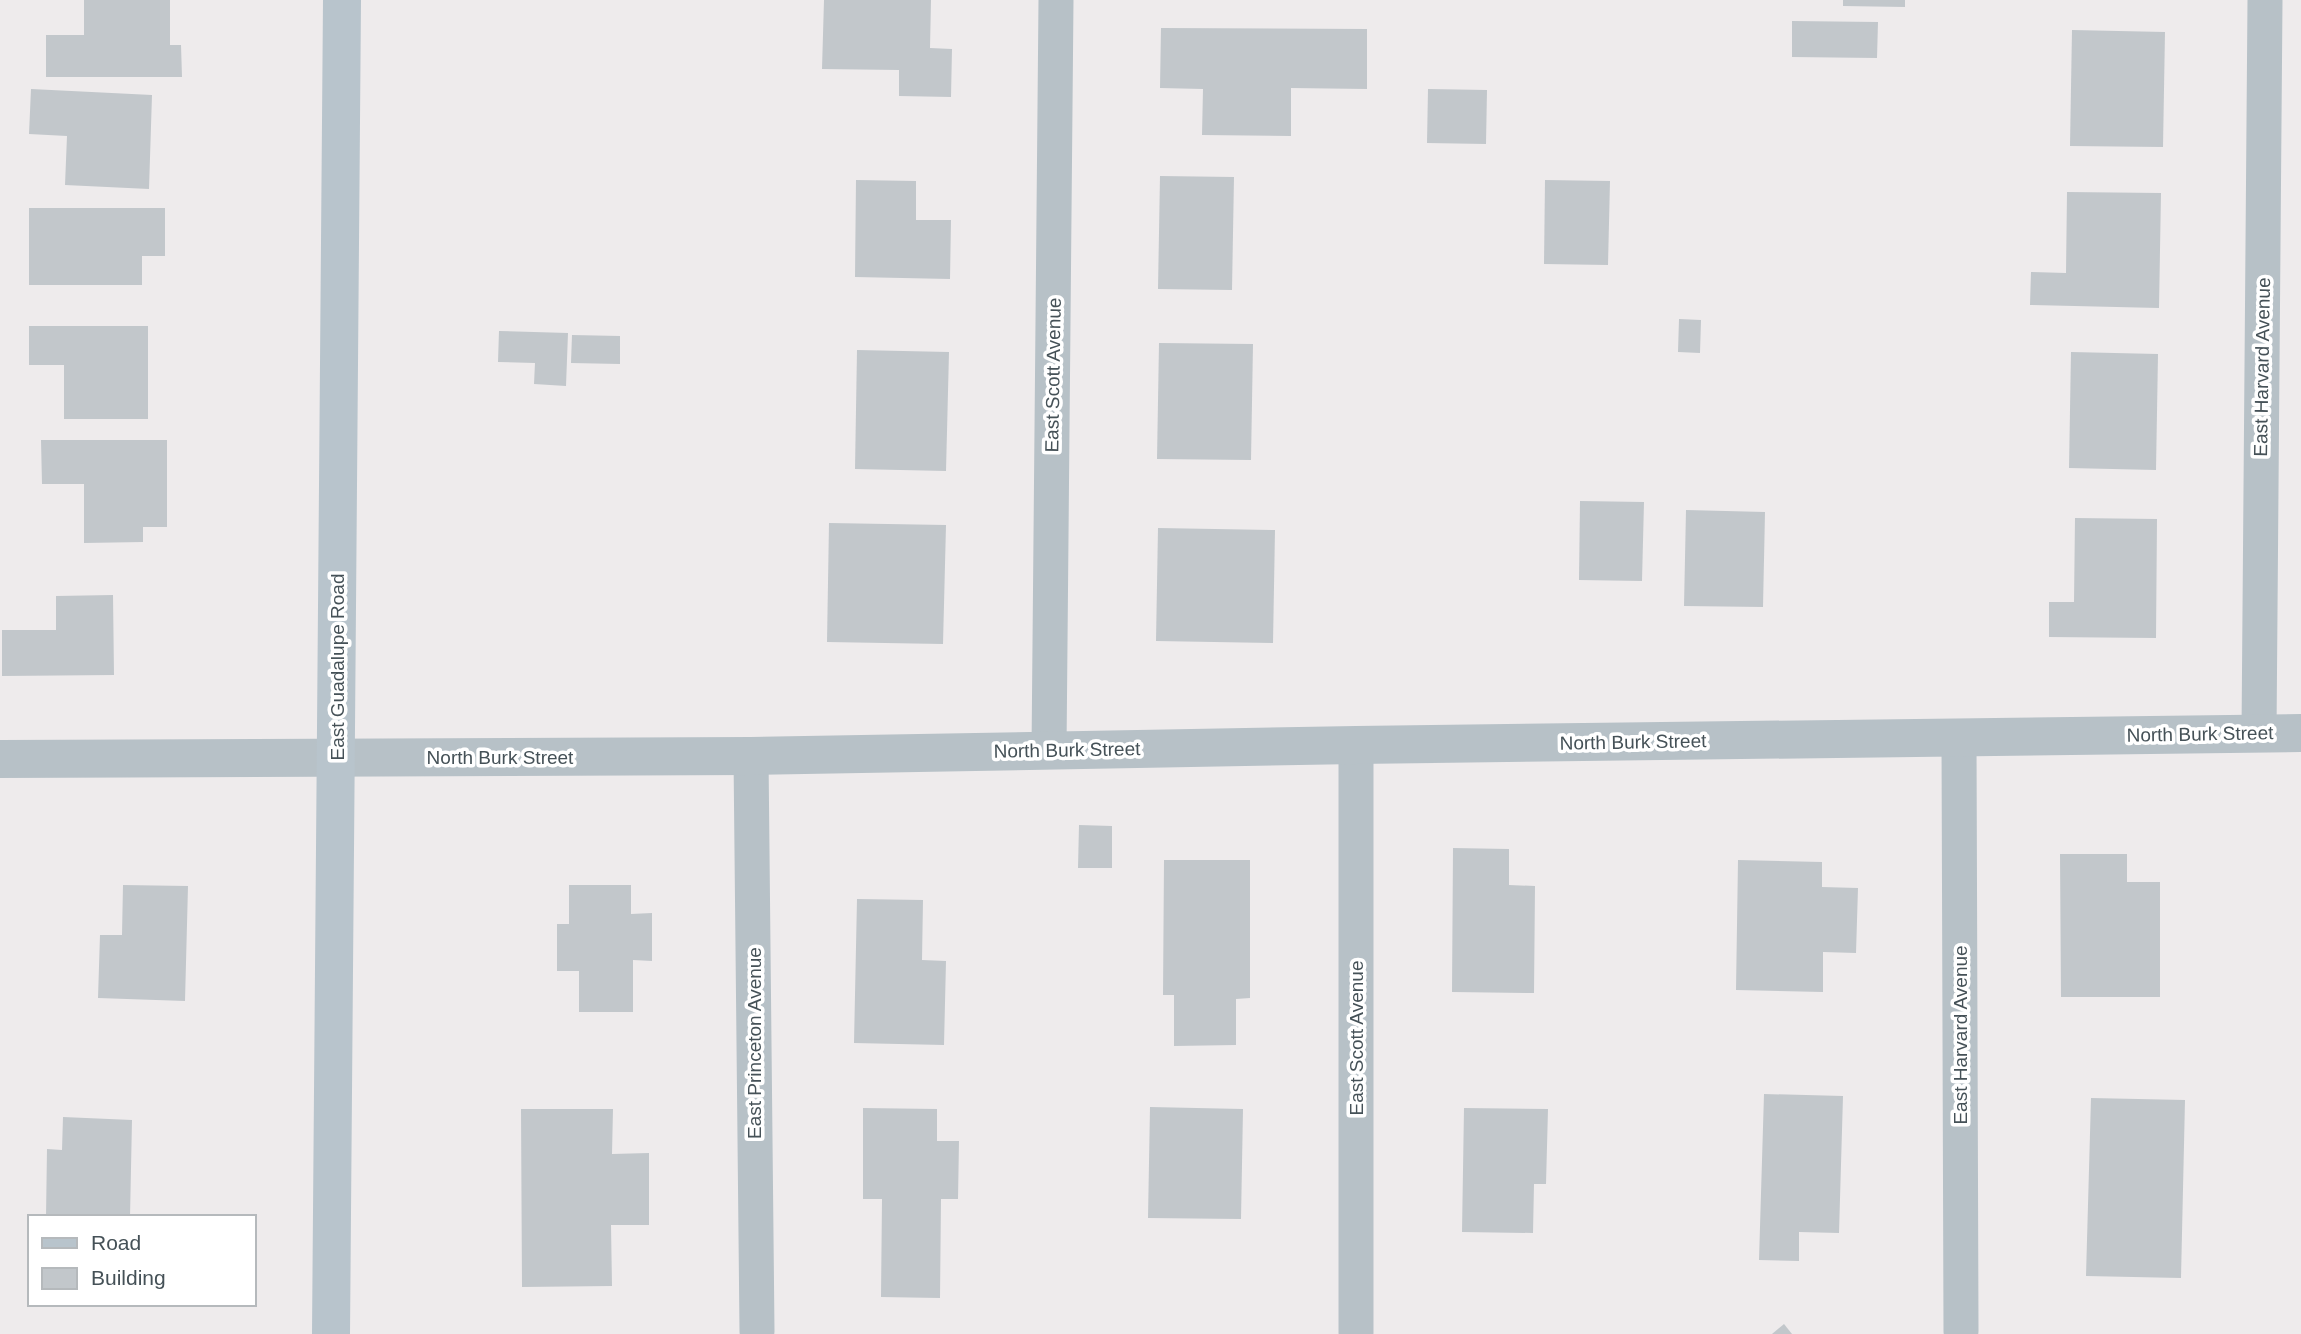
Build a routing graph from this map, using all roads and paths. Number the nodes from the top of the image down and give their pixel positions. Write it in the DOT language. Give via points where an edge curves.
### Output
graph roads {
  1 [pos="342,0"];
  2 [pos="1056,0"];
  3 [pos="2266,0"];
  4 [pos="2259,733"];
  5 [pos="2301,733"];
  6 [pos="1959,738"];
  7 [pos="1356,745"];
  8 [pos="1049,751"];
  9 [pos="751,755"];
  10 [pos="336,758"];
  11 [pos="0,759"];
  12 [pos="757,1331"];
  13 [pos="1961,1331"];
  14 [pos="1356,1332"];
  15 [pos="331,1334"];
  1 -- 10 [label="main road, East Guadalupe Road"];
  2 -- 8 [label="street, East Scott Avenue"];
  3 -- 4 [label="street, East Harvard Avenue"];
  4 -- 5 [label="street, North Burk Street"];
  4 -- 6 [label="street, North Burk Street"];
  6 -- 7 [label="street, North Burk Street"];
  6 -- 13 [label="street, East Harvard Avenue"];
  7 -- 8 [label="street, North Burk Street"];
  7 -- 14 [label="street, East Scott Avenue"];
  8 -- 9 [label="street, North Burk Street"];
  9 -- 10 [label="street, North Burk Street"];
  9 -- 12 [label="street, East Princeton Avenue"];
  10 -- 11 [label="street, North Burk Street"];
  10 -- 15 [label="main road, East Guadalupe Road"];
}
